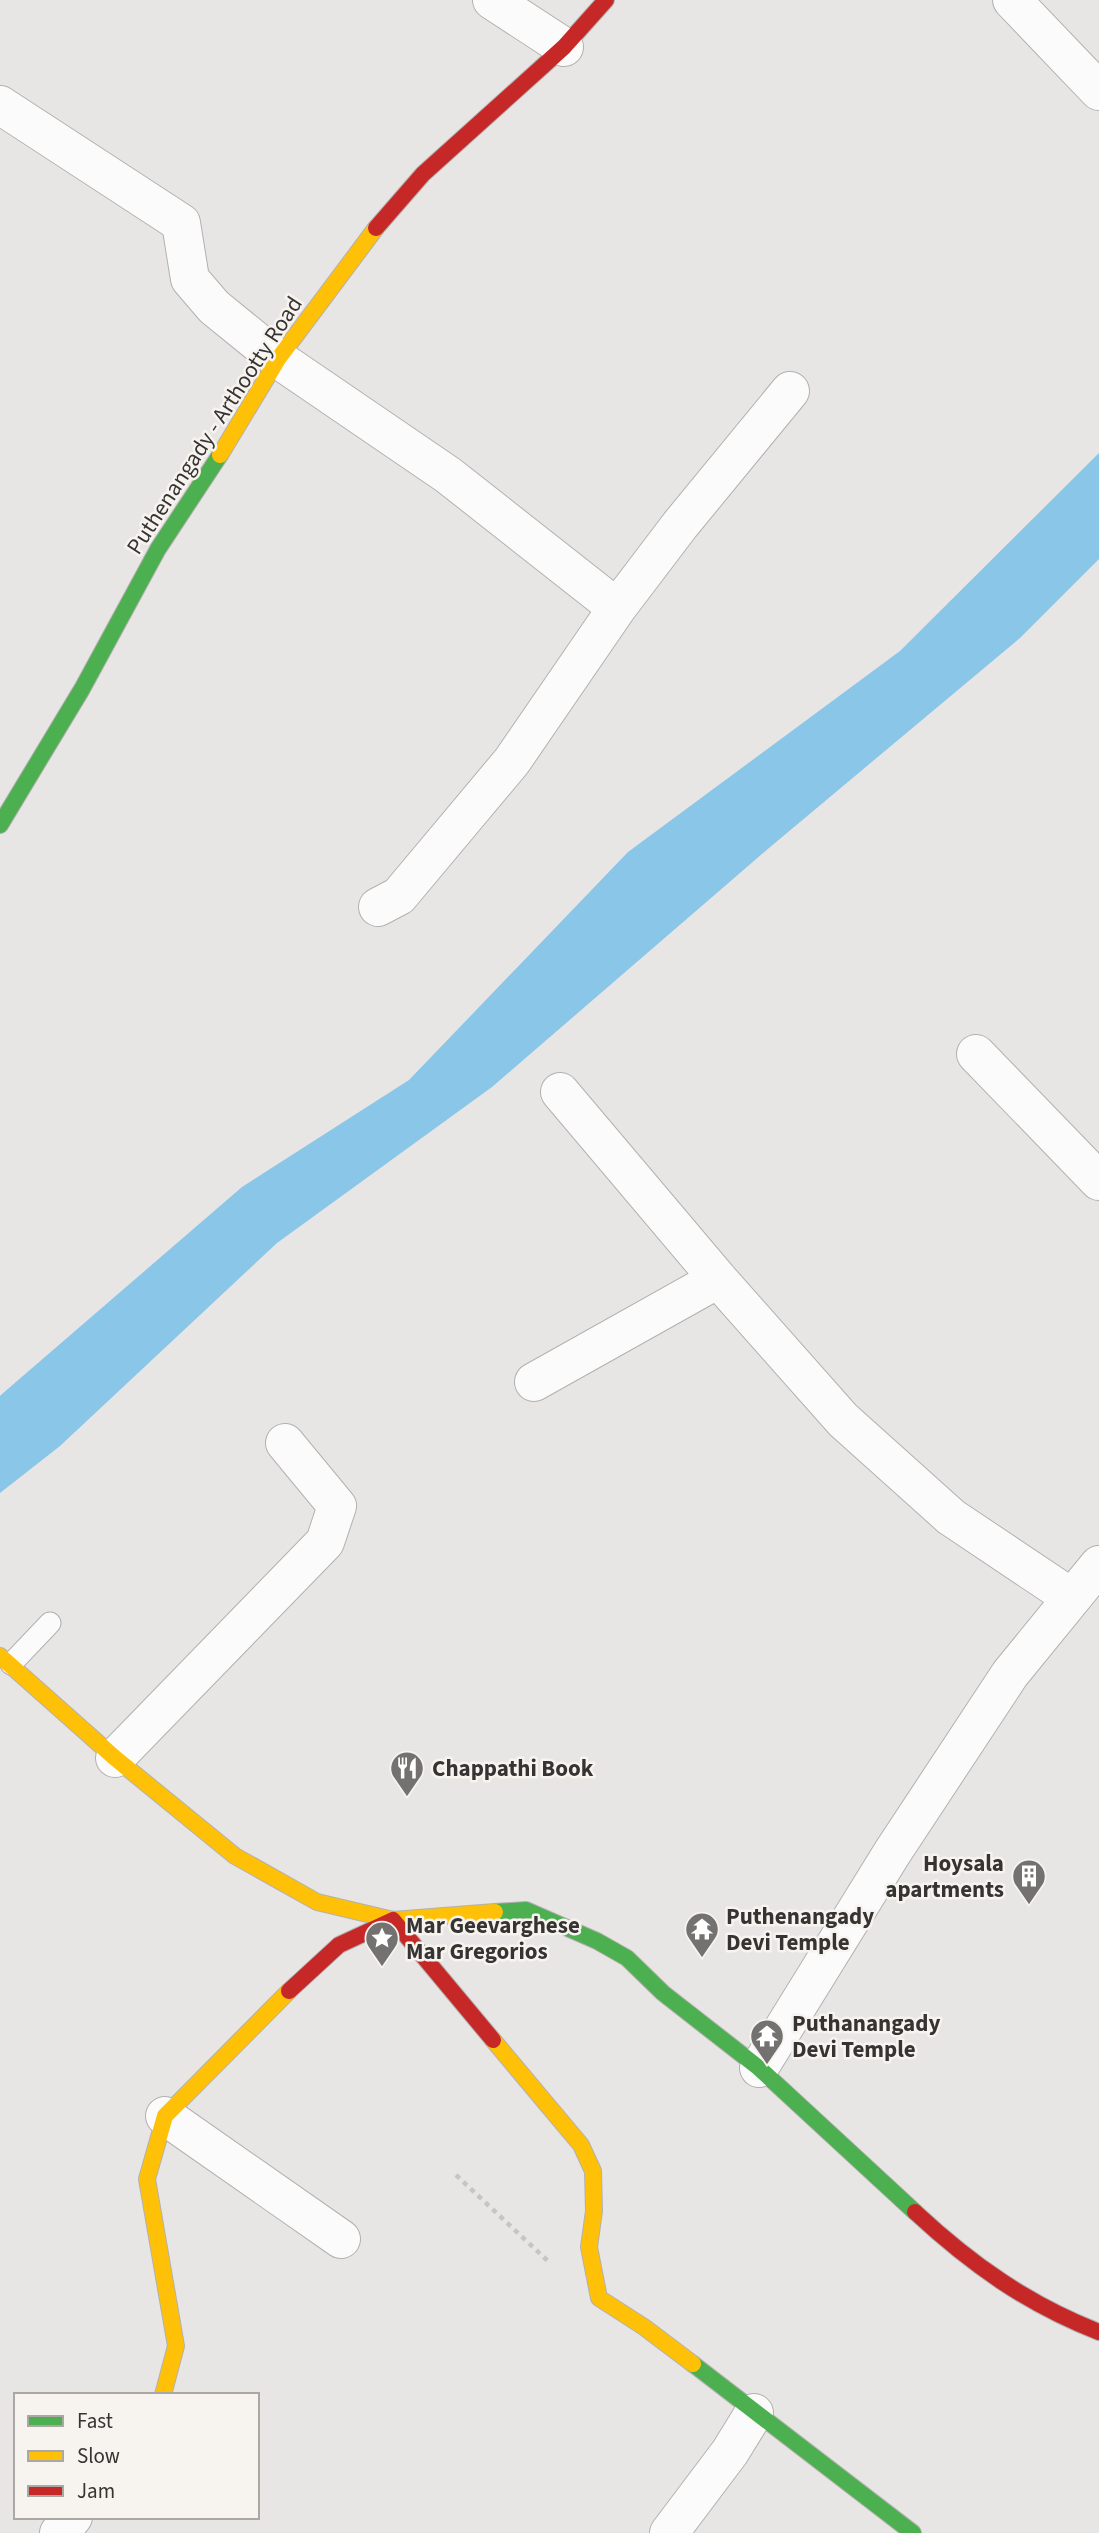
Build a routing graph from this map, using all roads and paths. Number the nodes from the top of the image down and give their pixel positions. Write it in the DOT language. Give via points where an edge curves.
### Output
graph roads {
  1 [pos="492,0"];
  2 [pos="606,0"];
  3 [pos="1012,0"];
  4 [pos="564,47"];
  5 [pos="1099,91"];
  6 [pos="0,105"];
  7 [pos="278,359"];
  8 [pos="790,391"];
  9 [pos="617,608"];
  10 [pos="0,825"];
  11 [pos="379,907"];
  12 [pos="976,1054"];
  13 [pos="560,1092"];
  14 [pos="1099,1181"];
  15 [pos="718,1279"];
  16 [pos="534,1382"];
  17 [pos="285,1443"];
  18 [pos="1099,1565"];
  19 [pos="1072,1598"];
  20 [pos="50,1623"];
  21 [pos="6,1660"];
  22 [pos="115,1758"];
  23 [pos="393,1920"];
  24 [pos="760,2067"];
  25 [pos="165,2116"];
  26 [pos="456,2175"];
  27 [pos="341,2239"];
  28 [pos="599,2298"];
  29 [pos="1099,2332"];
  30 [pos="164,2393"];
  31 [pos="754,2413"];
  32 [pos="71,2519"];
  33 [pos="59,2533"];
  34 [pos="669,2533"];
  35 [pos="913,2533"];
  1 -- 4 [label="street"];
  2 -- 4 [label="main road, Puthenangady - Arthootty Road"];
  3 -- 5 [label="street"];
  4 -- 7 [label="main road, Puthenangady - Arthootty Road" via="423,174 373,231"];
  6 -- 7 [label="street" via="181,223 190,279 214,307"];
  7 -- 9 [label="street" via="448,475"];
  7 -- 10 [label="main road, Puthenangady - Arthootty Road" via="158,549 82,689"];
  8 -- 9 [label="street"];
  9 -- 11 [label="street" via="512,761 399,896"];
  12 -- 14 [label="street"];
  13 -- 15 [label="street"];
  15 -- 16 [label="street"];
  15 -- 19 [label="street" via="852,1429 951,1517"];
  17 -- 22 [label="street" via="337,1506 325,1542"];
  18 -- 19 [label="street"];
  19 -- 24 [label="street" via="1010,1674"];
  20 -- 21 [label="lane"];
  21 -- 22 [label="main road"];
  22 -- 23 [label="main road" via="234,1856 317,1902"];
  23 -- 24 [label="main road" via="526,1910 627,1958 663,1993"];
  23 -- 25 [label="main road" via="338,1945"];
  23 -- 28 [label="main road" via="581,2145 593,2171 589,2247"];
  24 -- 29 [label="main road" via="957,2251 1013,2289"];
  25 -- 27 [label="street"];
  25 -- 30 [label="main road" via="147,2179 176,2346"];
  26 -- 28 [label="path" via="544,2258"];
  28 -- 31 [label="main road" via="644,2327"];
  31 -- 34 [label="street"];
  31 -- 35 [label="main road"];
  32 -- 33 [label="street"];
}
